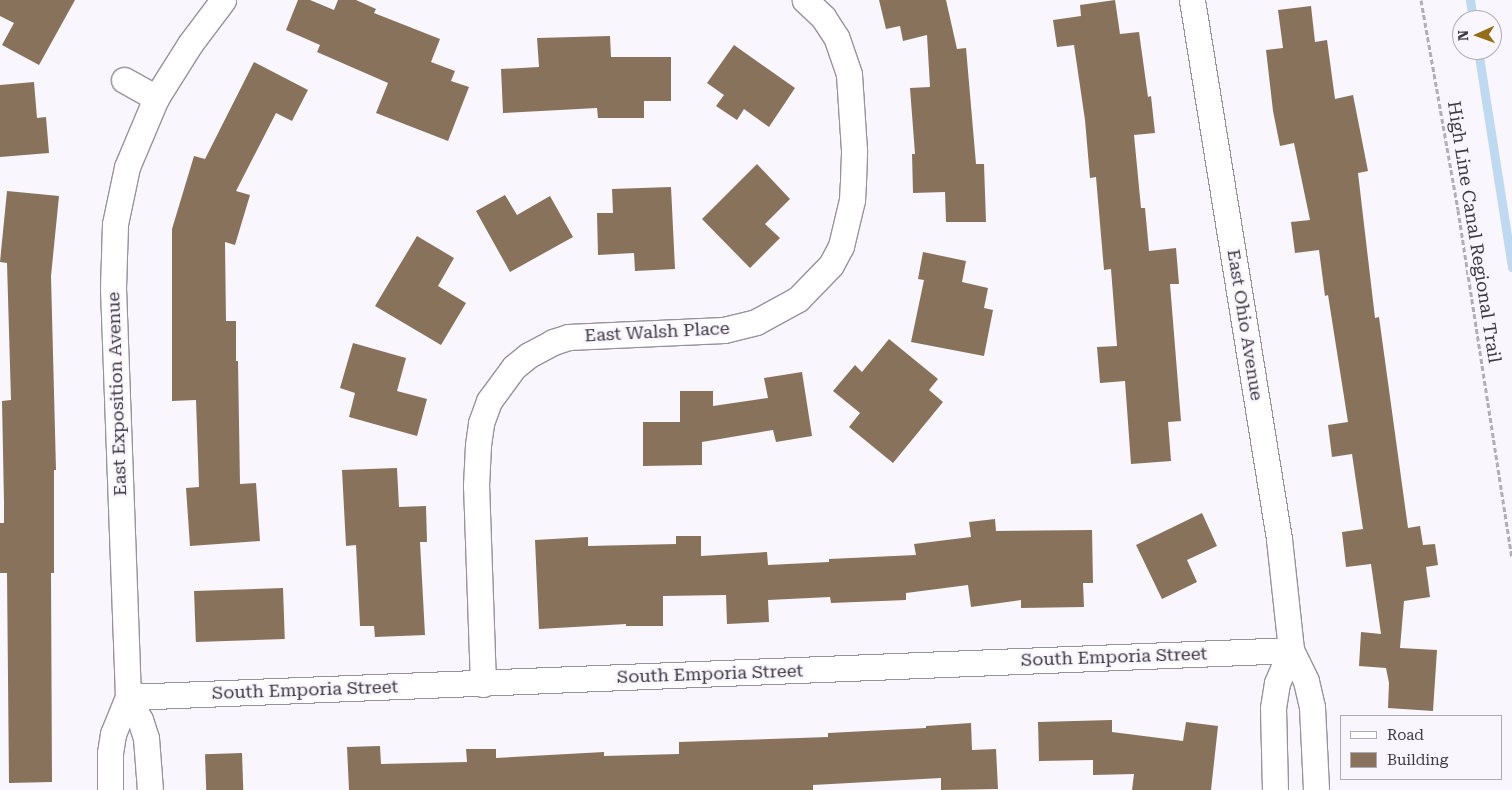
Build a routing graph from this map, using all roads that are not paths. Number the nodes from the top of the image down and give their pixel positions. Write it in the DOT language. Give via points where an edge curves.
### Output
graph roads {
  1 [pos="223,0"];
  2 [pos="805,0"];
  3 [pos="1192,0"];
  4 [pos="124,80"];
  5 [pos="156,98"];
  6 [pos="1291,650"];
  7 [pos="483,684"];
  8 [pos="128,697"];
  9 [pos="110,790"];
  10 [pos="150,790"];
  11 [pos="1275,790"];
  12 [pos="1316,790"];
  1 -- 5 [label="street, East Exposition Avenue"];
  2 -- 7 [label="street, East Walsh Place" via="823,17 836,37 852,98 853,182 842,246 830,265 798,299 756,322 724,330 568,337 545,346 514,367 489,400 478,444 476,486"];
  3 -- 6 [label="street, East Ohio Avenue" via="1279,539"];
  4 -- 5 [label="street"];
  5 -- 8 [label="street, East Exposition Avenue" via="125,174 116,214 114,246"];
  6 -- 7 [label="street, South Emporia Street"];
  6 -- 11 [label="street, East Ohio Avenue" via="1275,695"];
  6 -- 12 [label="street, East Ohio Avenue" via="1306,681 1312,707"];
  7 -- 8 [label="street, South Emporia Street"];
  8 -- 9 [label="street, East Exposition Avenue" via="113,734"];
  8 -- 10 [label="street, East Exposition Avenue" via="146,738"];
}
